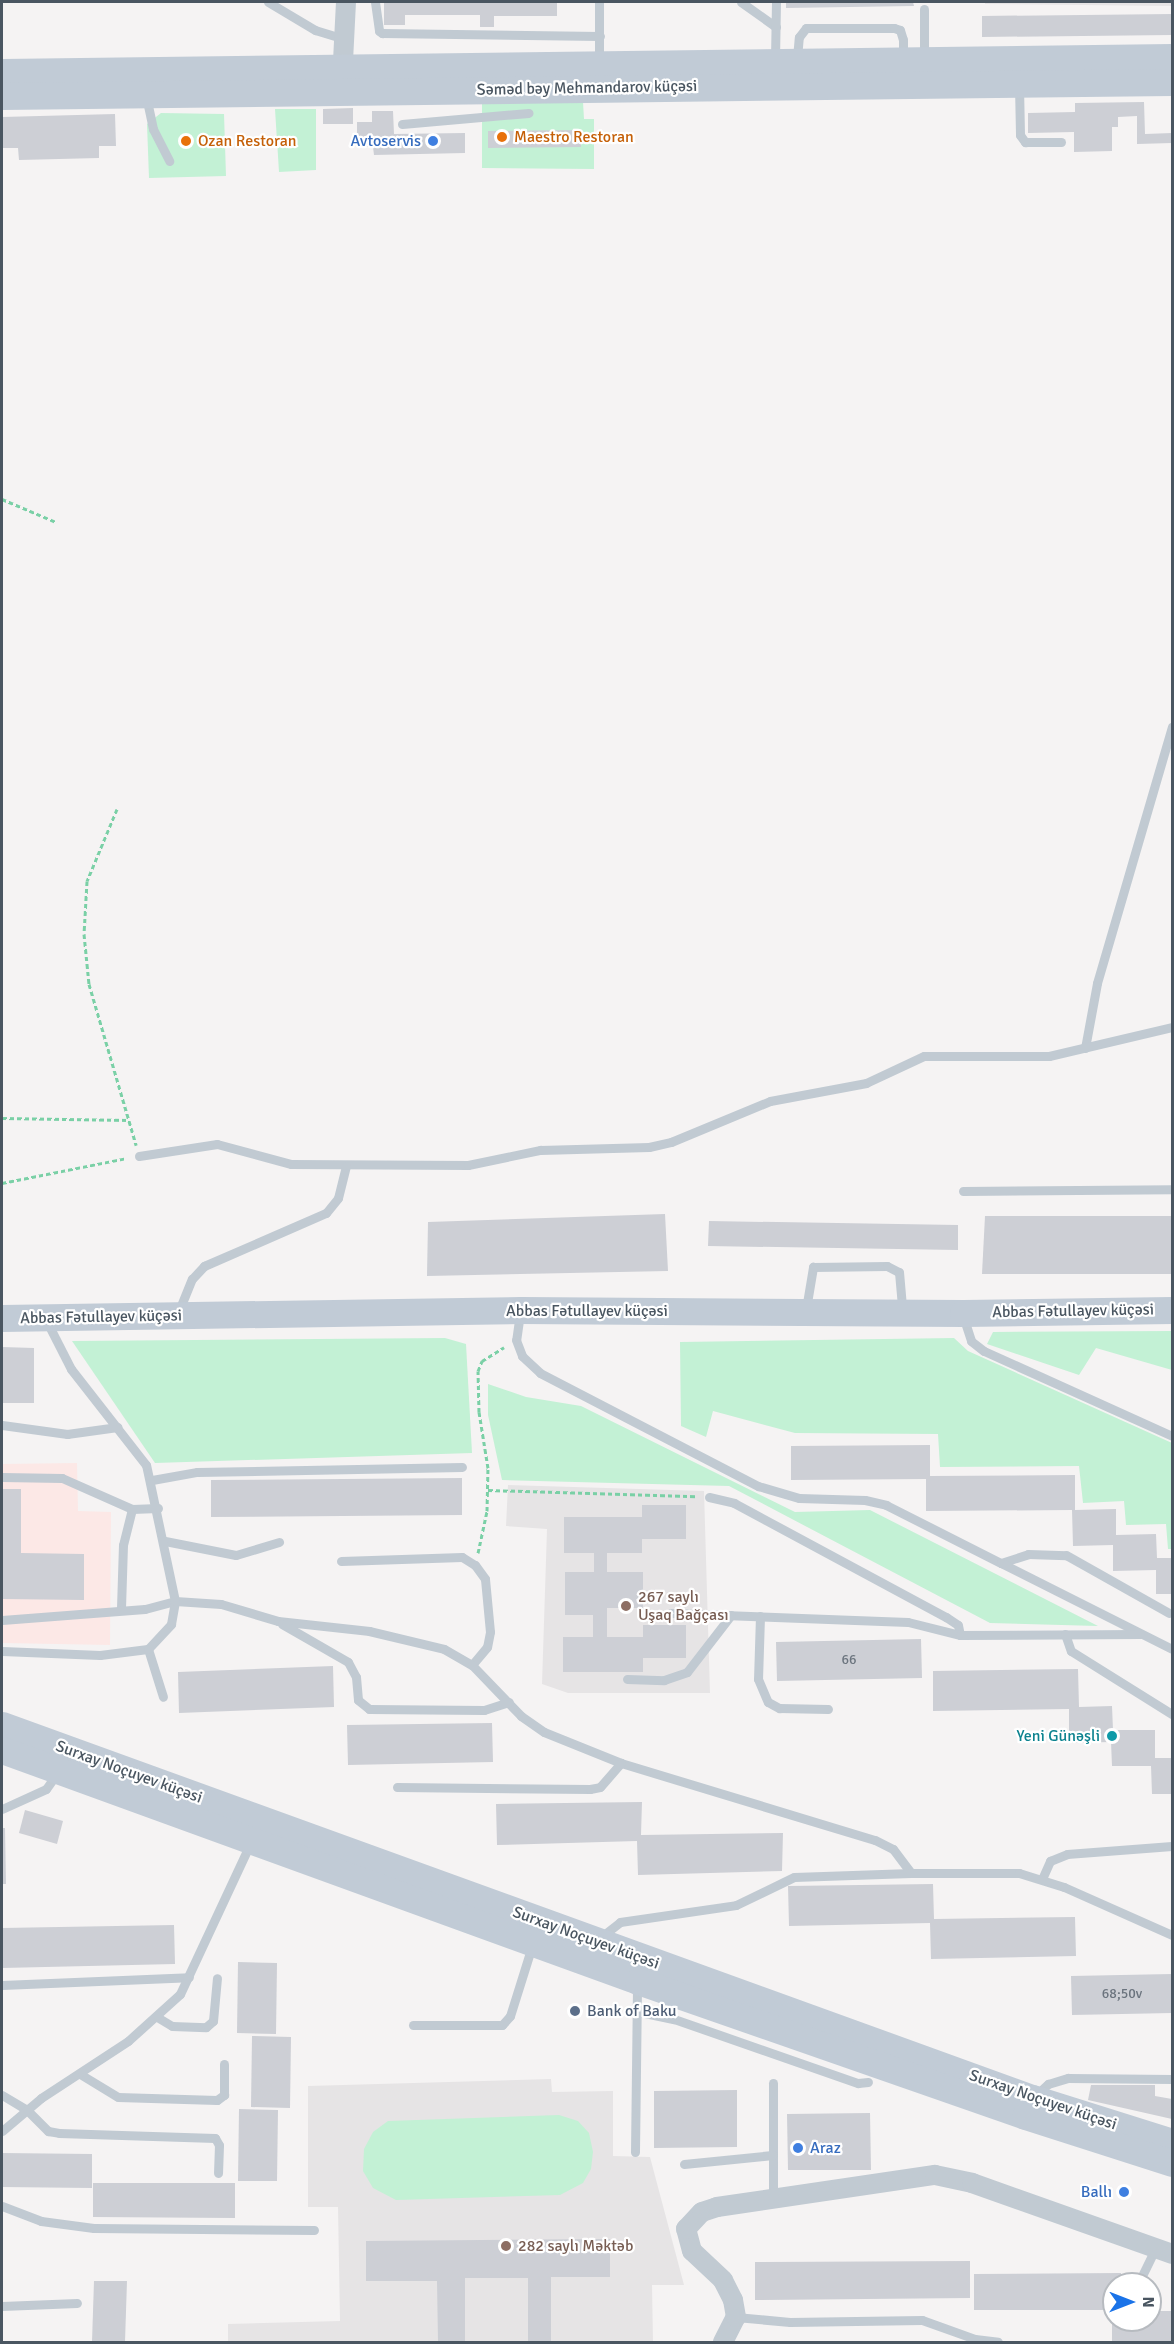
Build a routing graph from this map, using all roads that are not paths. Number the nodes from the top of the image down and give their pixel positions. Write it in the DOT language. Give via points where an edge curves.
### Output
graph roads {
  1 [pos="268,2"];
  2 [pos="346,2"];
  3 [pos="375,2"];
  4 [pos="599,2"];
  5 [pos="741,2"];
  6 [pos="776,2"];
  7 [pos="924,9"];
  8 [pos="776,27"];
  9 [pos="600,36"];
  10 [pos="344,39"];
  11 [pos="1173,57"];
  12 [pos="914,61"];
  13 [pos="786,62"];
  14 [pos="599,63"];
  15 [pos="2,72"];
  16 [pos="342,80"];
  17 [pos="1173,82"];
  18 [pos="1019,84"];
  19 [pos="145,93"];
  20 [pos="2,96"];
  21 [pos="470,102"];
  22 [pos="529,113"];
  23 [pos="402,124"];
  24 [pos="1061,142"];
  25 [pos="169,161"];
  26 [pos="1173,727"];
  27 [pos="1173,1027"];
  28 [pos="1085,1048"];
  29 [pos="140,1156"];
  30 [pos="346,1166"];
  31 [pos="1173,1189"];
  32 [pos="963,1191"];
  33 [pos="520,1310"];
  34 [pos="1173,1310"];
  35 [pos="805,1312"];
  36 [pos="903,1313"];
  37 [pos="963,1313"];
  38 [pos="177,1316"];
  39 [pos="2,1317"];
  40 [pos="46,1318"];
  41 [pos="2,1425"];
  42 [pos="118,1427"];
  43 [pos="1173,1436"];
  44 [pos="462,1467"];
  45 [pos="2,1477"];
  46 [pos="153,1480"];
  47 [pos="709,1497"];
  48 [pos="158,1508"];
  49 [pos="132,1509"];
  50 [pos="165,1541"];
  51 [pos="279,1542"];
  52 [pos="341,1561"];
  53 [pos="1001,1563"];
  54 [pos="175,1601"];
  55 [pos="121,1608"];
  56 [pos="671,1613"];
  57 [pos="1169,1613"];
  58 [pos="731,1616"];
  59 [pos="760,1616"];
  60 [pos="2,1620"];
  61 [pos="278,1621"];
  62 [pos="1065,1634"];
  63 [pos="1140,1634"];
  64 [pos="960,1635"];
  65 [pos="148,1649"];
  66 [pos="1173,1649"];
  67 [pos="2,1651"];
  68 [pos="471,1665"];
  69 [pos="627,1679"];
  70 [pos="164,1697"];
  71 [pos="509,1702"];
  72 [pos="828,1709"];
  73 [pos="1173,1714"];
  74 [pos="2,1725"];
  75 [pos="2,1750"];
  76 [pos="621,1763"];
  77 [pos="58,1771"];
  78 [pos="397,1786"];
  79 [pos="2,1809"];
  80 [pos="257,1830"];
  81 [pos="1173,1845"];
  82 [pos="910,1873"];
  83 [pos="1042,1879"];
  84 [pos="1173,1935"];
  85 [pos="532,1943"];
  86 [pos="591,1952"];
  87 [pos="189,1977"];
  88 [pos="217,1978"];
  89 [pos="638,1981"];
  90 [pos="2,1985"];
  91 [pos="635,2012"];
  92 [pos="157,2017"];
  93 [pos="413,2025"];
  94 [pos="224,2064"];
  95 [pos="80,2074"];
  96 [pos="1173,2079"];
  97 [pos="868,2082"];
  98 [pos="773,2083"];
  99 [pos="2,2095"];
  100 [pos="1028,2107"];
  101 [pos="27,2110"];
  102 [pos="2,2131"];
  103 [pos="1173,2142"];
  104 [pos="635,2152"];
  105 [pos="773,2155"];
  106 [pos="1173,2163"];
  107 [pos="684,2164"];
  108 [pos="218,2173"];
  109 [pos="773,2199"];
  110 [pos="2,2206"];
  111 [pos="314,2230"];
  112 [pos="1164,2251"];
  113 [pos="1147,2272"];
  114 [pos="77,2303"];
  115 [pos="2,2306"];
  116 [pos="736,2317"];
  117 [pos="723,2343"];
  118 [pos="998,2343"];
  1 -- 10 [label="lane" via="315,30"];
  2 -- 10 [label="street"];
  3 -- 9 [label="lane" via="382,33"];
  4 -- 9 [label="lane"];
  5 -- 8 [label="lane"];
  6 -- 8 [label="lane"];
  7 -- 12 [label="lane"];
  8 -- 13 [label="lane"];
  9 -- 14 [label="lane"];
  10 -- 16 [label="street"];
  11 -- 12 [label="main road, Səməd bəy Mehmandarov küçəsi"];
  12 -- 13 [label="main road, Səməd bəy Mehmandarov küçəsi"];
  13 -- 14 [label="main road, Səməd bəy Mehmandarov küçəsi"];
  14 -- 16 [label="main road, Səməd bəy Mehmandarov küçəsi"];
  15 -- 16 [label="main road, Səməd bəy Mehmandarov küçəsi"];
  16 -- 19 [label="main road, Səməd bəy Mehmandarov küçəsi"];
  16 -- 21 [label="main road, Səməd bəy Mehmandarov küçəsi"];
  17 -- 18 [label="main road, Səməd bəy Mehmandarov küçəsi"];
  18 -- 21 [label="main road, Səməd bəy Mehmandarov küçəsi"];
  18 -- 24 [label="lane" via="1020,135 1025,141"];
  19 -- 20 [label="main road, Səməd bəy Mehmandarov küçəsi"];
  19 -- 25 [label="lane" via="153,129"];
  21 -- 22 [label="lane"];
  21 -- 23 [label="lane"];
  26 -- 28 [label="lane" via="1097,982"];
  27 -- 28 [label="lane"];
  28 -- 30 [label="lane" via="1049,1056 924,1056 866,1083 770,1101 671,1143 649,1147 554,1149 468,1164"];
  29 -- 30 [label="lane" via="217,1144 291,1164"];
  30 -- 38 [label="lane" via="338,1198 326,1213 204,1266 192,1279"];
  31 -- 32 [label="lane"];
  33 -- 35 [label="main road, Abbas Fətullayev küçəsi"];
  33 -- 38 [label="main road, Abbas Fətullayev küçəsi"];
  33 -- 53 [label="lane" via="516,1340 522,1356 540,1373 758,1486 799,1498 865,1500 886,1505"];
  34 -- 37 [label="main road, Abbas Fətullayev küçəsi"];
  35 -- 36 [label="main road, Abbas Fətullayev küçəsi"];
  35 -- 36 [label="lane" via="809,1275 813,1268 821,1266 894,1268 899,1272"];
  36 -- 37 [label="main road, Abbas Fətullayev küçəsi"];
  37 -- 43 [label="lane" via="970,1341 984,1352"];
  38 -- 40 [label="main road, Abbas Fətullayev küçəsi"];
  39 -- 40 [label="main road, Abbas Fətullayev küçəsi"];
  40 -- 42 [label="lane" via="71,1370"];
  41 -- 42 [label="lane" via="67,1434"];
  42 -- 46 [label="lane"];
  44 -- 46 [label="lane" via="197,1472"];
  45 -- 49 [label="lane" via="62,1478"];
  46 -- 48 [label="lane"];
  47 -- 64 [label="lane" via="734,1503 946,1617 958,1624"];
  48 -- 49 [label="lane"];
  48 -- 50 [label="lane"];
  49 -- 55 [label="lane" via="123,1545"];
  50 -- 51 [label="lane" via="236,1555"];
  50 -- 54 [label="lane"];
  52 -- 68 [label="lane" via="462,1557 475,1565 485,1579 490,1632 487,1647"];
  53 -- 57 [label="lane" via="1028,1554 1066,1556"];
  53 -- 63 [label="lane"];
  54 -- 55 [label="lane" via="145,1609"];
  54 -- 61 [label="lane" via="221,1604"];
  54 -- 65 [label="lane" via="171,1624"];
  55 -- 60 [label="lane"];
  56 -- 58 [label="lane"];
  58 -- 59 [label="lane"];
  58 -- 69 [label="lane" via="687,1672 664,1680"];
  59 -- 64 [label="lane" via="908,1622"];
  59 -- 72 [label="lane" via="758,1679 768,1702 779,1708"];
  61 -- 68 [label="lane" via="369,1631 444,1649"];
  61 -- 71 [label="lane" via="348,1662 356,1677 358,1700 369,1709 484,1710"];
  62 -- 63 [label="lane"];
  62 -- 64 [label="lane"];
  62 -- 73 [label="lane" via="1071,1651"];
  63 -- 66 [label="lane"];
  65 -- 67 [label="lane" via="100,1655"];
  65 -- 70 [label="lane"];
  68 -- 71 [label="lane"];
  71 -- 76 [label="lane" via="544,1732"];
  74 -- 80 [label="main road, Surxay Noçuyev küçəsi"];
  75 -- 77 [label="main road, Surxay Noçuyev küçəsi"];
  76 -- 78 [label="lane" via="600,1787 590,1789"];
  76 -- 82 [label="lane" via="875,1840 893,1849"];
  77 -- 79 [label="lane" via="46,1789"];
  77 -- 80 [label="main road, Surxay Noçuyev küçəsi"];
  80 -- 85 [label="main road, Surxay Noçuyev küçəsi"];
  80 -- 86 [label="main road, Surxay Noçuyev küçəsi"];
  80 -- 87 [label="lane"];
  81 -- 83 [label="lane" via="1067,1854 1050,1861"];
  82 -- 83 [label="lane" via="1019,1873"];
  82 -- 86 [label="lane" via="794,1877 736,1905 620,1922"];
  83 -- 84 [label="lane"];
  85 -- 86 [label="main road, Surxay Noçuyev küçəsi"];
  85 -- 93 [label="lane" via="510,2016 501,2025"];
  86 -- 89 [label="main road, Surxay Noçuyev küçəsi"];
  86 -- 100 [label="main road, Surxay Noçuyev küçəsi"];
  87 -- 90 [label="lane"];
  87 -- 92 [label="lane" via="180,1994"];
  88 -- 92 [label="lane" via="213,2021 206,2027 172,2026"];
  89 -- 91 [label="lane"];
  89 -- 100 [label="main road, Surxay Noçuyev küçəsi"];
  91 -- 97 [label="lane" via="674,2019 858,2083"];
  91 -- 104 [label="lane"];
  92 -- 95 [label="lane"];
  94 -- 95 [label="lane" via="224,2095 217,2100 118,2097"];
  95 -- 101 [label="lane"];
  96 -- 100 [label="lane" via="1068,2078 1048,2084"];
  98 -- 105 [label="lane"];
  99 -- 101 [label="lane"];
  100 -- 103 [label="main road, Surxay Noçuyev küçəsi"];
  100 -- 106 [label="main road, Surxay Noçuyev küçəsi"];
  101 -- 102 [label="lane"];
  101 -- 108 [label="lane" via="48,2131 59,2133 215,2138 219,2145"];
  105 -- 107 [label="lane"];
  105 -- 109 [label="lane"];
  109 -- 112 [label="street" via="935,2175 972,2183"];
  109 -- 116 [label="street" via="702,2212 686,2229 692,2251 729,2288"];
  110 -- 111 [label="lane" via="41,2221 94,2228"];
  112 -- 113 [label="lane"];
  114 -- 115 [label="lane"];
  116 -- 117 [label="street"];
  116 -- 118 [label="lane" via="790,2322 922,2320"];
}
